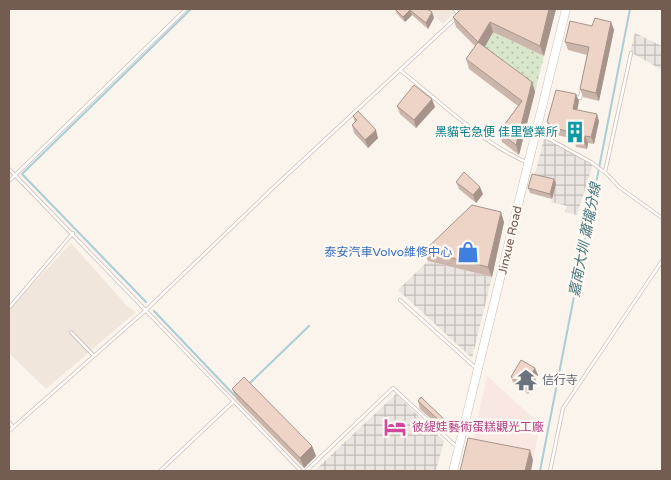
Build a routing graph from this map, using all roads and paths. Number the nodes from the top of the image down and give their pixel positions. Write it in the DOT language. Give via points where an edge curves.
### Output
graph roads {
  1 [pos="186,9"];
  2 [pos="454,9"];
  3 [pos="467,9"];
  4 [pos="566,9"];
  5 [pos="460,15"];
  6 [pos="631,53"];
  7 [pos="401,71"];
  8 [pos="582,89"];
  9 [pos="572,97"];
  10 [pos="535,131"];
  11 [pos="528,163"];
  12 [pos="9,169"];
  13 [pos="605,172"];
  14 [pos="14,175"];
  15 [pos="9,181"];
  16 [pos="662,218"];
  17 [pos="72,233"];
  18 [pos="662,261"];
  19 [pos="400,300"];
  20 [pos="9,308"];
  21 [pos="146,310"];
  22 [pos="71,332"];
  23 [pos="94,356"];
  24 [pos="478,370"];
  25 [pos="233,402"];
  26 [pos="9,422"];
  27 [pos="13,427"];
  28 [pos="9,432"];
  29 [pos="459,449"];
  30 [pos="160,471"];
  31 [pos="301,471"];
  32 [pos="306,471"];
  33 [pos="453,471"];
  34 [pos="550,471"];
  1 -- 14 [label="lane"];
  2 -- 5 [label="lane"];
  3 -- 5 [label="lane"];
  4 -- 10 [label="main road, Jinxue Road" via="551,93"];
  5 -- 7 [label="lane"];
  6 -- 13 [label="lane"];
  7 -- 11 [label="lane" via="508,154"];
  7 -- 21 [label="lane"];
  8 -- 9 [label="lane" via="580,98"];
  10 -- 11 [label="main road, Jinxue Road"];
  10 -- 13 [label="lane"];
  11 -- 24 [label="main road, Jinxue Road"];
  12 -- 14 [label="lane"];
  13 -- 16 [label="lane" via="619,187"];
  14 -- 15 [label="lane"];
  14 -- 17 [label="lane"];
  17 -- 20 [label="lane"];
  17 -- 21 [label="lane"];
  18 -- 34 [label="lane" via="564,408"];
  19 -- 24 [label="lane"];
  21 -- 23 [label="lane"];
  21 -- 25 [label="lane"];
  22 -- 23 [label="lane"];
  23 -- 27 [label="lane"];
  24 -- 29 [label="main road, Jinxue Road"];
  25 -- 30 [label="lane"];
  25 -- 31 [label="lane"];
  26 -- 27 [label="lane"];
  27 -- 28 [label="lane"];
  29 -- 32 [label="lane" via="393,388"];
  29 -- 33 [label="main road, Jinxue Road"];
}
